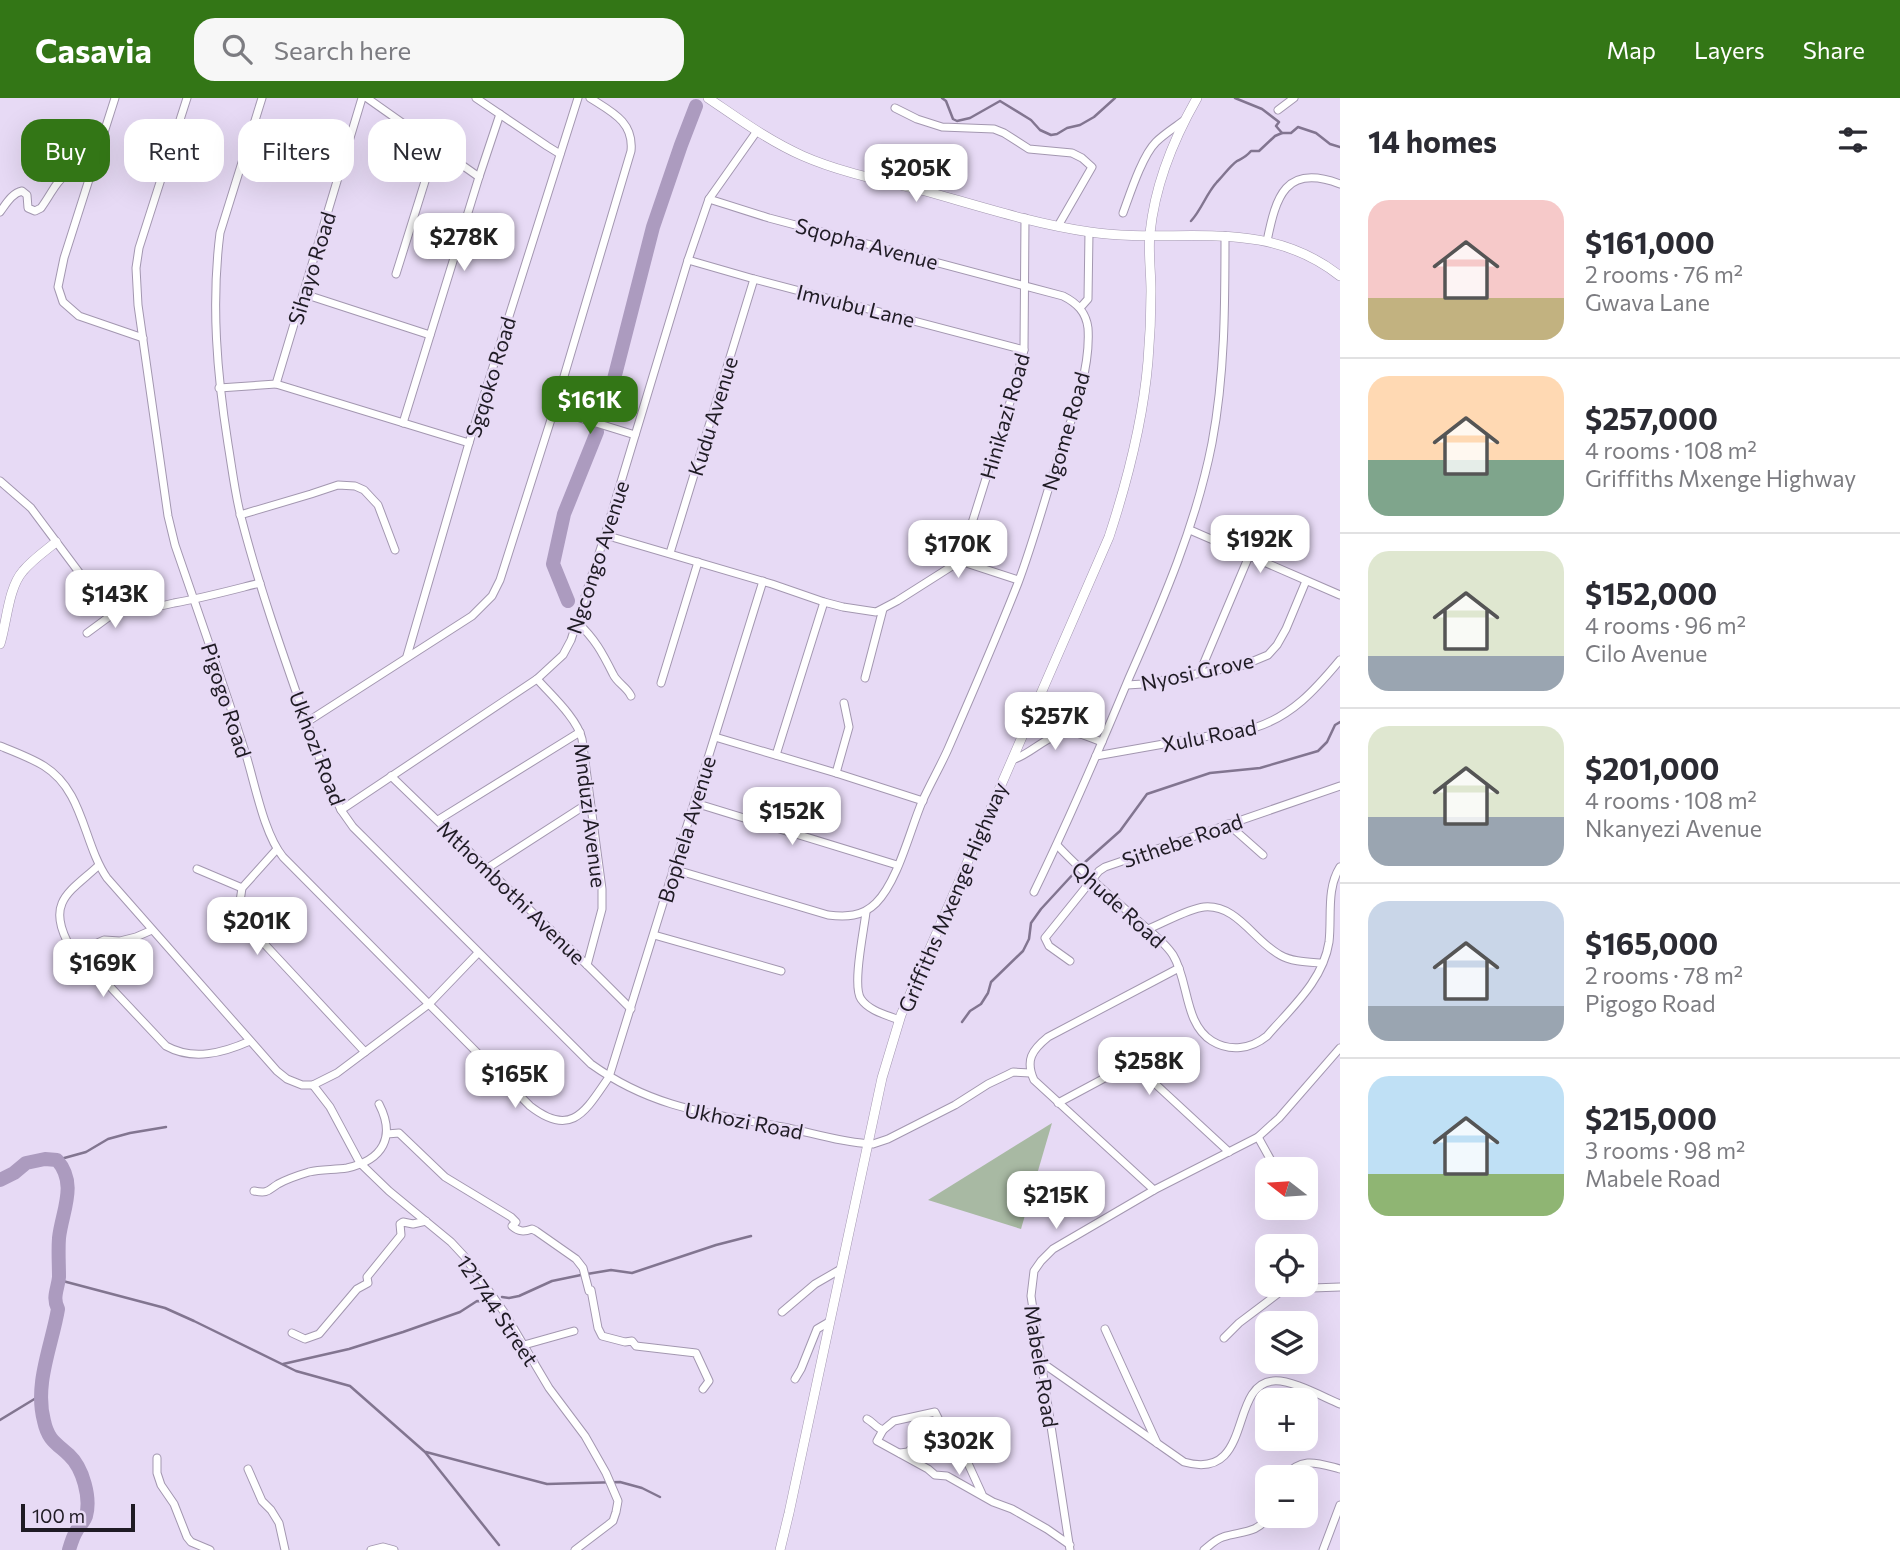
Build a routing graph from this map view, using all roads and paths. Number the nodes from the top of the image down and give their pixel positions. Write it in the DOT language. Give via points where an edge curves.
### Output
graph roads {
  1 [pos="115,98"];
  2 [pos="187,98"];
  3 [pos="262,98"];
  4 [pos="362,98"];
  5 [pos="367,98"];
  6 [pos="476,98"];
  7 [pos="578,98"];
  8 [pos="590,98"];
  9 [pos="708,98"];
  10 [pos="1196,98"];
  11 [pos="1294,98"];
  12 [pos="895,108"];
  13 [pos="1278,110"];
  14 [pos="500,114"];
  15 [pos="108,119"];
  16 [pos="397,119"];
  17 [pos="1184,121"];
  18 [pos="757,131"];
  19 [pos="560,153"];
  20 [pos="466,168"];
  21 [pos="478,177"];
  22 [pos="60,182"];
  23 [pos="88,182"];
  24 [pos="425,182"];
  25 [pos="1340,184"];
  26 [pos="709,199"];
  27 [pos="0,212"];
  28 [pos="1123,213"];
  29 [pos="1025,218"];
  30 [pos="1058,226"];
  31 [pos="1089,232"];
  32 [pos="1150,235"];
  33 [pos="1224,236"];
  34 [pos="1267,241"];
  35 [pos="688,260"];
  36 [pos="396,274"];
  37 [pos="1340,276"];
  38 [pos="754,279"];
  39 [pos="1026,286"];
  40 [pos="304,294"];
  41 [pos="1080,308"];
  42 [pos="430,335"];
  43 [pos="143,338"];
  44 [pos="1024,350"];
  45 [pos="276,384"];
  46 [pos="219,388"];
  47 [pos="554,410"];
  48 [pos="403,423"];
  49 [pos="635,435"];
  50 [pos="469,443"];
  51 [pos="0,481"];
  52 [pos="240,515"];
  53 [pos="1190,530"];
  54 [pos="605,535"];
  55 [pos="56,542"];
  56 [pos="395,550"];
  57 [pos="670,553"];
  58 [pos="1250,556"];
  59 [pos="960,561"];
  60 [pos="698,562"];
  61 [pos="1018,580"];
  62 [pos="763,581"];
  63 [pos="1306,581"];
  64 [pos="260,583"];
  65 [pos="1340,595"];
  66 [pos="194,600"];
  67 [pos="824,602"];
  68 [pos="125,605"];
  69 [pos="883,609"];
  70 [pos="577,622"];
  71 [pos="87,634"];
  72 [pos="0,644"];
  73 [pos="407,657"];
  74 [pos="1340,660"];
  75 [pos="1200,673"];
  76 [pos="865,678"];
  77 [pos="537,679"];
  78 [pos="661,683"];
  79 [pos="1126,685"];
  80 [pos="631,696"];
  81 [pos="844,703"];
  82 [pos="307,722"];
  83 [pos="580,732"];
  84 [pos="715,737"];
  85 [pos="1102,742"];
  86 [pos="0,746"];
  87 [pos="776,755"];
  88 [pos="1096,757"];
  89 [pos="1012,760"];
  90 [pos="836,773"];
  91 [pos="391,776"];
  92 [pos="1340,786"];
  93 [pos="923,801"];
  94 [pos="590,802"];
  95 [pos="695,803"];
  96 [pos="341,810"];
  97 [pos="438,820"];
  98 [pos="1228,824"];
  99 [pos="1057,845"];
  100 [pos="277,849"];
  101 [pos="1263,855"];
  102 [pos="897,865"];
  103 [pos="98,866"];
  104 [pos="1340,867"];
  105 [pos="197,869"];
  106 [pos="486,869"];
  107 [pos="673,869"];
  108 [pos="1092,880"];
  109 [pos="242,888"];
  110 [pos="1034,892"];
  111 [pos="866,912"];
  112 [pos="1148,929"];
  113 [pos="152,930"];
  114 [pos="654,935"];
  115 [pos="478,953"];
  116 [pos="81,955"];
  117 [pos="1070,961"];
  118 [pos="1322,964"];
  119 [pos="587,965"];
  120 [pos="1180,968"];
  121 [pos="781,971"];
  122 [pos="429,1004"];
  123 [pos="631,1009"];
  124 [pos="899,1020"];
  125 [pos="250,1041"];
  126 [pos="1340,1048"];
  127 [pos="365,1052"];
  128 [pos="1030,1073"];
  129 [pos="609,1077"];
  130 [pos="313,1085"];
  131 [pos="1058,1103"];
  132 [pos="379,1104"];
  133 [pos="387,1134"];
  134 [pos="1258,1137"];
  135 [pos="867,1144"];
  136 [pos="1229,1152"];
  137 [pos="1269,1157"];
  138 [pos="360,1163"];
  139 [pos="254,1191"];
  140 [pos="1154,1191"];
  141 [pos="425,1221"];
  142 [pos="841,1269"];
  143 [pos="1340,1287"];
  144 [pos="782,1312"];
  145 [pos="829,1322"];
  146 [pos="1105,1329"];
  147 [pos="574,1332"];
  148 [pos="292,1333"];
  149 [pos="1224,1338"];
  150 [pos="524,1345"];
  151 [pos="1041,1362"];
  152 [pos="795,1380"];
  153 [pos="703,1389"];
  154 [pos="1340,1404"];
  155 [pos="867,1419"];
  156 [pos="883,1430"];
  157 [pos="931,1436"];
  158 [pos="914,1437"];
  159 [pos="1158,1444"];
  160 [pos="961,1448"];
  161 [pos="899,1453"];
  162 [pos="157,1458"];
  163 [pos="1301,1465"];
  164 [pos="248,1469"];
  165 [pos="1340,1469"];
  166 [pos="982,1494"];
  167 [pos="1340,1505"];
  168 [pos="1258,1528"];
  169 [pos="1070,1548"];
  170 [pos="210,1550"];
  171 [pos="285,1550"];
  172 [pos="371,1550"];
  173 [pos="394,1550"];
  174 [pos="575,1550"];
  175 [pos="780,1550"];
  176 [pos="1205,1550"];
  177 [pos="1323,1550"];
  1 -- 15 [label="street"];
  2 -- 43 [label="street, Pigogo Road" via="139,248 136,268"];
  3 -- 46 [label="street, Ukhozi Road" via="220,233 215,342"];
  4 -- 40 [label="street, Sihayo Road"];
  5 -- 16 [label="street"];
  6 -- 14 [label="street"];
  7 -- 19 [label="street, Sgqoko Road"];
  8 -- 47 [label="street" via="627,126 631,152"];
  9 -- 18 [label="street"];
  10 -- 17 [label="street, Griffiths Mxenge Highway"];
  11 -- 13 [label="street"];
  12 -- 30 [label="street" via="942,127 994,129 1029,149 1082,158 1092,167"];
  14 -- 19 [label="street"];
  14 -- 21 [label="street"];
  17 -- 28 [label="street" via="1153,146"];
  17 -- 32 [label="street, Griffiths Mxenge Highway" via="1165,164"];
  18 -- 26 [label="street, Ngcongo Avenue"];
  18 -- 29 [label="street" via="835,168"];
  19 -- 50 [label="street, Sgqoko Road"];
  20 -- 21 [label="street"];
  21 -- 42 [label="street"];
  22 -- 27 [label="street" via="41,208 28,208 22,191"];
  23 -- 43 [label="street" via="64,258 59,292 66,306 79,316"];
  24 -- 36 [label="street"];
  25 -- 34 [label="street" via="1308,179 1284,189"];
  26 -- 35 [label="street, Ngcongo Avenue"];
  26 -- 39 [label="street, Sqopha Avenue"];
  29 -- 30 [label="street"];
  29 -- 39 [label="street, Hinikazi Road"];
  30 -- 31 [label="street"];
  31 -- 32 [label="street"];
  31 -- 41 [label="street" via="1088,299"];
  32 -- 33 [label="street"];
  32 -- 89 [label="street, Griffiths Mxenge Highway" via="1148,362 1125,487 1109,537"];
  33 -- 34 [label="street"];
  33 -- 53 [label="street" via="1220,392"];
  34 -- 37 [label="street" via="1310,256"];
  35 -- 38 [label="street, Imvubu Lane"];
  35 -- 49 [label="street, Ngcongo Avenue"];
  38 -- 44 [label="street, Imvubu Lane"];
  38 -- 57 [label="street, Kudu Avenue"];
  39 -- 41 [label="street" via="1063,296"];
  39 -- 44 [label="street, Hinikazi Road"];
  40 -- 42 [label="street"];
  40 -- 45 [label="street, Sihayo Road"];
  41 -- 61 [label="street, Ngome Road" via="1088,326 1080,391"];
  42 -- 48 [label="street"];
  43 -- 66 [label="street, Pigogo Road" via="168,516"];
  44 -- 59 [label="street, Hinikazi Road"];
  45 -- 46 [label="street"];
  45 -- 48 [label="street"];
  46 -- 52 [label="street, Ukhozi Road"];
  47 -- 49 [label="street"];
  47 -- 73 [label="street" via="492,596 472,616"];
  48 -- 50 [label="street"];
  49 -- 54 [label="street, Ngcongo Avenue"];
  50 -- 73 [label="street, Sgqoko Road"];
  51 -- 55 [label="street" via="31,508"];
  52 -- 56 [label="street" via="338,485 355,486 378,505"];
  52 -- 64 [label="street, Ukhozi Road"];
  53 -- 58 [label="street"];
  53 -- 79 [label="street"];
  54 -- 57 [label="street"];
  54 -- 70 [label="street, Ngcongo Avenue"];
  55 -- 68 [label="street" via="87,583"];
  55 -- 72 [label="street" via="19,575"];
  57 -- 60 [label="street"];
  58 -- 63 [label="street"];
  58 -- 75 [label="street"];
  59 -- 61 [label="street"];
  59 -- 69 [label="street"];
  60 -- 62 [label="street"];
  60 -- 78 [label="street"];
  61 -- 93 [label="street, Ngome Road"];
  62 -- 67 [label="street"];
  62 -- 84 [label="street, Bophela Avenue"];
  63 -- 65 [label="street"];
  63 -- 75 [label="street, Nyosi Grove" via="1286,629 1268,654 1244,665"];
  64 -- 66 [label="street"];
  64 -- 82 [label="street, Ukhozi Road"];
  66 -- 68 [label="street" via="150,608"];
  66 -- 100 [label="street, Pigogo Road"];
  67 -- 69 [label="street" via="861,611"];
  67 -- 87 [label="street"];
  68 -- 71 [label="street"];
  69 -- 76 [label="street"];
  70 -- 77 [label="street, Ngcongo Avenue" via="563,655"];
  70 -- 80 [label="street" via="597,643"];
  73 -- 82 [label="street"];
  74 -- 88 [label="street, Xulu Road" via="1305,699 1273,722"];
  75 -- 79 [label="street, Nyosi Grove"];
  77 -- 83 [label="street, Mnduzi Avenue"];
  77 -- 91 [label="street, Ngcongo Avenue"];
  79 -- 85 [label="street"];
  81 -- 90 [label="street" via="849,727"];
  82 -- 96 [label="street, Ukhozi Road"];
  83 -- 94 [label="street, Mnduzi Avenue"];
  83 -- 97 [label="street"];
  84 -- 87 [label="street"];
  84 -- 95 [label="street, Bophela Avenue"];
  85 -- 88 [label="street"];
  85 -- 89 [label="street" via="1067,732"];
  86 -- 103 [label="street" via="45,767 67,787"];
  87 -- 90 [label="street"];
  88 -- 99 [label="street"];
  89 -- 124 [label="street, Griffiths Mxenge Highway"];
  90 -- 93 [label="street"];
  91 -- 96 [label="street, Ngcongo Avenue"];
  91 -- 97 [label="street, Mthombothi Avenue"];
  92 -- 98 [label="street, Sithebe Road"];
  93 -- 102 [label="street, Ngome Road"];
  94 -- 106 [label="street"];
  94 -- 119 [label="street, Mnduzi Avenue" via="602,909"];
  95 -- 102 [label="street"];
  95 -- 107 [label="street, Bophela Avenue"];
  96 -- 115 [label="street, Ukhozi Road"];
  97 -- 106 [label="street, Mthombothi Avenue"];
  98 -- 101 [label="street"];
  98 -- 108 [label="street, Sithebe Road" via="1112,864"];
  99 -- 108 [label="street, Qhude Road"];
  99 -- 110 [label="street"];
  100 -- 109 [label="street"];
  100 -- 122 [label="street, Pigogo Road"];
  102 -- 111 [label="street, Ngome Road" via="888,887"];
  103 -- 113 [label="street"];
  103 -- 116 [label="street" via="68,894 59,910 61,929"];
  104 -- 118 [label="street, Qhude Road" via="1331,896 1329,941"];
  105 -- 109 [label="street"];
  106 -- 119 [label="street, Mthombothi Avenue"];
  107 -- 111 [label="street" via="828,915"];
  107 -- 114 [label="street, Bophela Avenue"];
  108 -- 112 [label="street, Qhude Road"];
  108 -- 117 [label="street, Sithebe Road" via="1045,938"];
  109 -- 127 [label="street" via="239,908 244,922"];
  111 -- 124 [label="street" via="858,991 869,1007"];
  112 -- 118 [label="street" via="1198,908 1219,908 1284,958"];
  112 -- 120 [label="street, Qhude Road"];
  113 -- 116 [label="street" via="120,941 104,940"];
  113 -- 125 [label="street"];
  114 -- 121 [label="street"];
  114 -- 123 [label="street, Bophela Avenue"];
  115 -- 122 [label="street"];
  115 -- 129 [label="street, Ukhozi Road"];
  116 -- 125 [label="street" via="166,1046 191,1055"];
  118 -- 120 [label="street, Qhude Road" via="1311,986 1267,1036 1243,1048 1210,1040 1199,1028"];
  119 -- 123 [label="street, Mthombothi Avenue"];
  120 -- 128 [label="street" via="1048,1037 1033,1053"];
  122 -- 127 [label="street"];
  122 -- 129 [label="street, Pigogo Road" via="530,1106 550,1119 565,1121 581,1114"];
  123 -- 129 [label="street, Bophela Avenue"];
  124 -- 135 [label="street, Griffiths Mxenge Highway"];
  125 -- 130 [label="street" via="287,1079"];
  126 -- 134 [label="street, Mabele Road"];
  127 -- 130 [label="street"];
  128 -- 131 [label="street"];
  128 -- 135 [label="street" via="1007,1074 896,1135"];
  129 -- 135 [label="street, Ukhozi Road" via="669,1105"];
  130 -- 138 [label="street, 121744 Street"];
  131 -- 136 [label="street" via="1114,1073 1139,1073"];
  131 -- 140 [label="street"];
  132 -- 133 [label="street"];
  133 -- 138 [label="street" via="374,1156"];
  133 -- 153 [label="street" via="399,1133 445,1177 512,1217 516,1222 512,1226 518,1231 532,1229 576,1259 592,1290 602,1336 632,1341 636,1346 696,1353 709,1381"];
  134 -- 136 [label="street, Mabele Road"];
  134 -- 137 [label="street"];
  135 -- 142 [label="street, Griffiths Mxenge Highway"];
  136 -- 140 [label="street, Mabele Road"];
  138 -- 139 [label="street" via="308,1173 265,1192"];
  138 -- 141 [label="street, 121744 Street"];
  140 -- 151 [label="street, Mabele Road" via="1053,1250 1034,1271 1031,1296"];
  141 -- 148 [label="street" via="400,1224 401,1235 367,1277 368,1283 357,1289 319,1334 305,1339"];
  141 -- 150 [label="street, 121744 Street" via="464,1256"];
  142 -- 144 [label="street"];
  142 -- 145 [label="street, Griffiths Mxenge Highway"];
  143 -- 149 [label="street" via="1283,1289"];
  145 -- 152 [label="street" via="817,1329"];
  145 -- 175 [label="street, Griffiths Mxenge Highway"];
  146 -- 159 [label="street"];
  147 -- 150 [label="street"];
  150 -- 174 [label="street, 121744 Street" via="584,1436 618,1500 612,1521"];
  151 -- 159 [label="street"];
  151 -- 169 [label="street, Mabele Road"];
  154 -- 159 [label="street" via="1273,1381 1251,1396 1232,1444 1210,1465 1184,1462"];
  155 -- 156 [label="street"];
  156 -- 160 [label="street" via="894,1421 935,1412 947,1436"];
  156 -- 161 [label="street" via="877,1441"];
  157 -- 160 [label="street"];
  158 -- 161 [label="street" via="913,1447"];
  160 -- 166 [label="street"];
  161 -- 166 [label="street"];
  162 -- 170 [label="street" via="161,1485 187,1537"];
  163 -- 165 [label="street"];
  164 -- 171 [label="street" via="262,1501 279,1523"];
  166 -- 169 [label="street" via="1047,1529"];
  167 -- 177 [label="street"];
  168 -- 176 [label="street" via="1221,1538"];
  172 -- 173 [label="street"];
}
